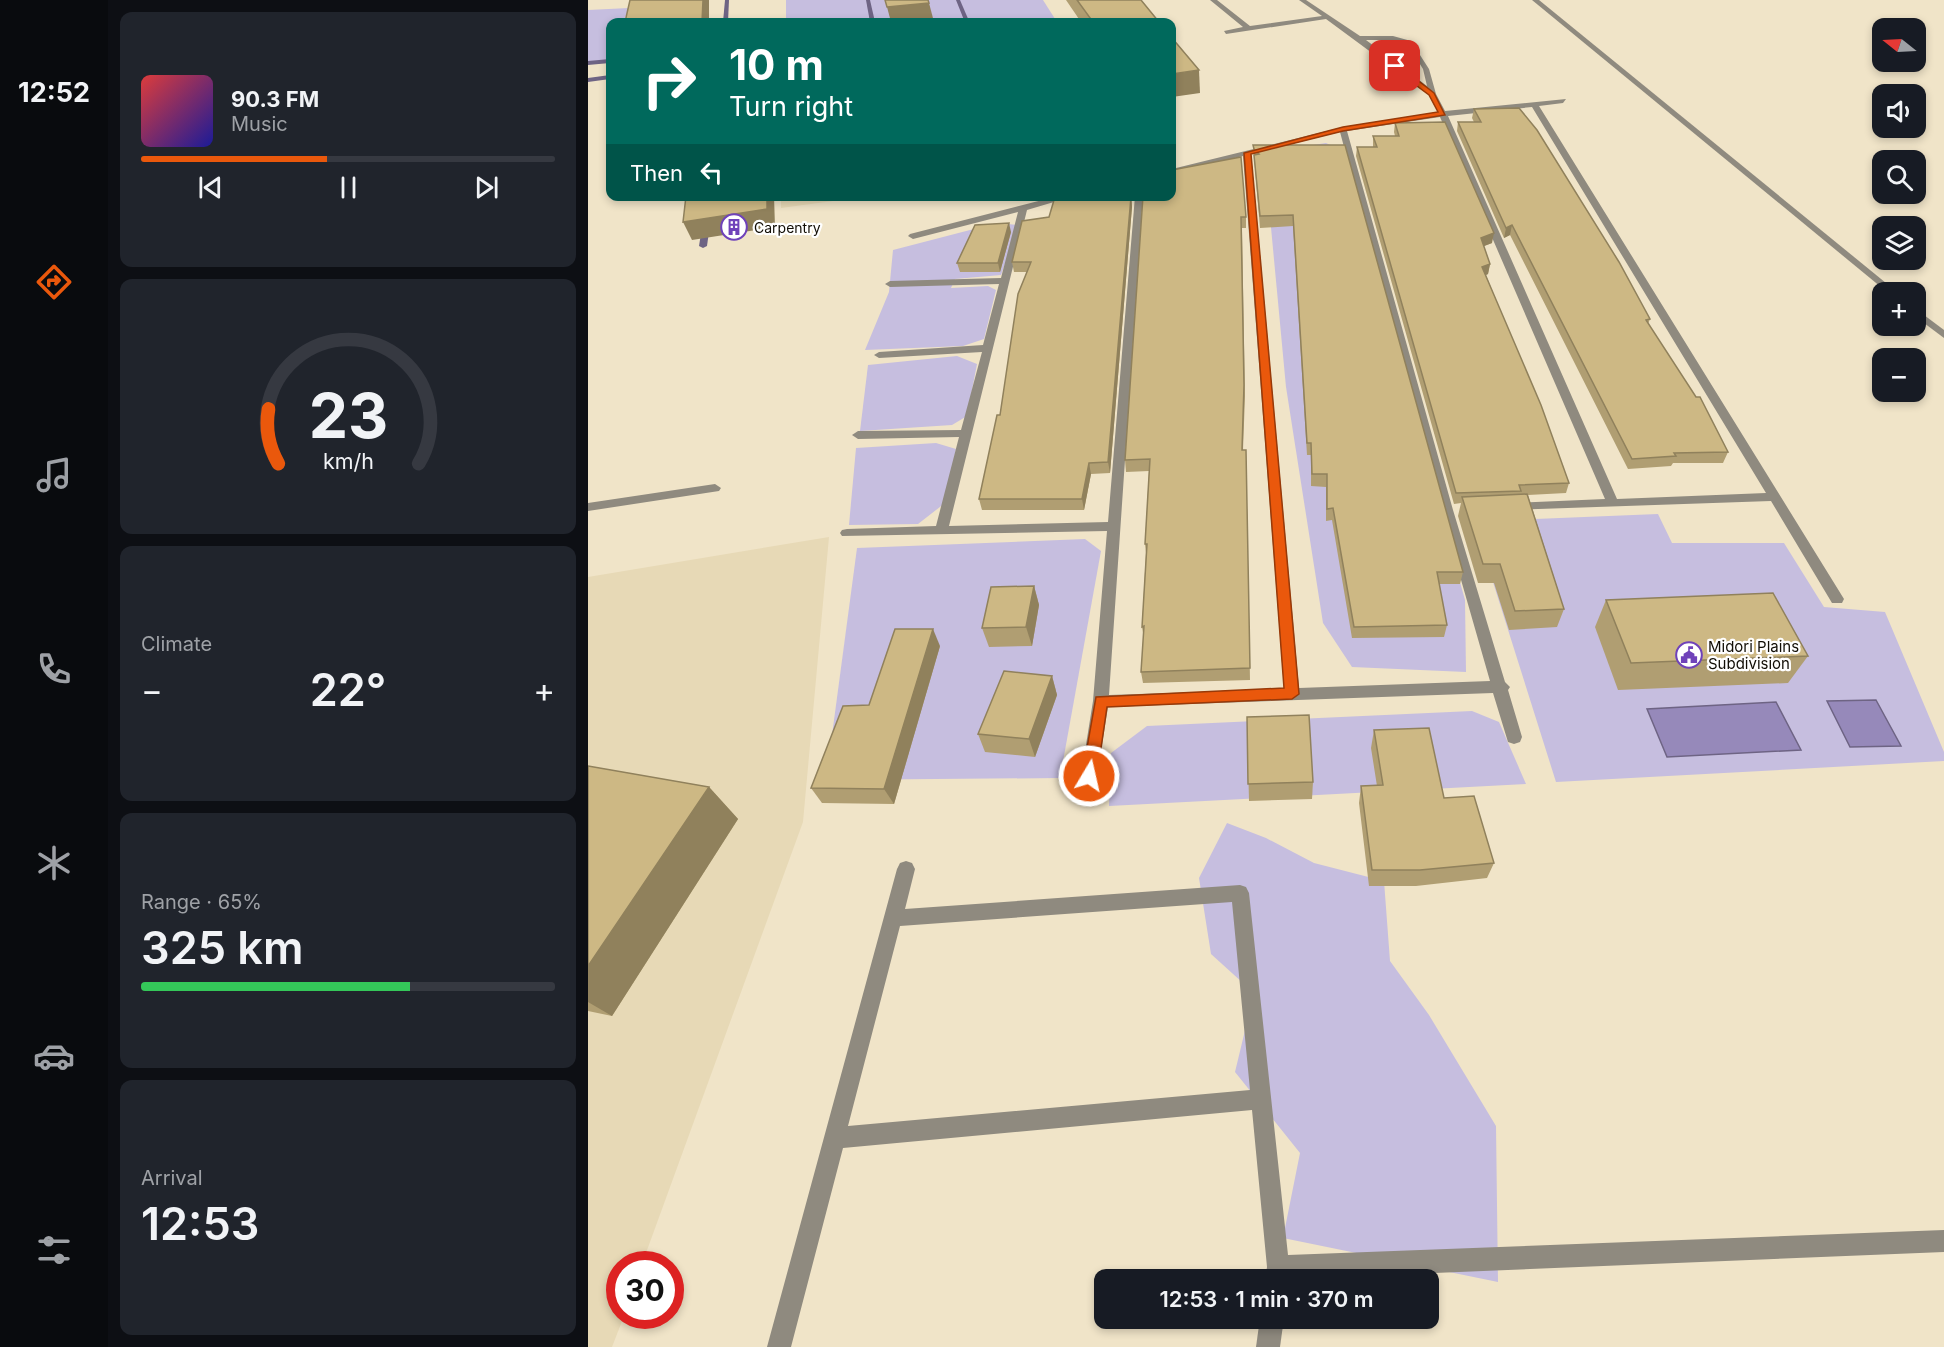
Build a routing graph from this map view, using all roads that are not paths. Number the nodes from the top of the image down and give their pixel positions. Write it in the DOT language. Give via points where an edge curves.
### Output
graph roads {
  1 [pos="1213,0"];
  2 [pos="1302,0"];
  3 [pos="1316,0"];
  4 [pos="1535,0"];
  5 [pos="1316,10"];
  6 [pos="1326,17"];
  7 [pos="1248,28"];
  8 [pos="1226,32"];
  9 [pos="1359,38"];
  10 [pos="1432,94"];
  11 [pos="1563,101"];
  12 [pos="1534,104"];
  13 [pos="1443,114"];
  14 [pos="1343,129"];
  15 [pos="1247,153"];
  16 [pos="1176,170"];
  17 [pos="1052,201"];
  18 [pos="1139,201"];
  19 [pos="1023,209"];
  20 [pos="913,236"];
  21 [pos="1004,281"];
  22 [pos="1880,282"];
  23 [pos="890,284"];
  24 [pos="1926,320"];
  25 [pos="1944,335"];
  26 [pos="988,348"];
  27 [pos="879,355"];
  28 [pos="967,434"];
  29 [pos="858,435"];
  30 [pos="715,488"];
  31 [pos="1776,497"];
  32 [pos="1613,504"];
  33 [pos="588,507"];
  34 [pos="1495,508"];
  35 [pos="1113,526"];
  36 [pos="942,529"];
  37 [pos="847,533"];
  38 [pos="1837,599"];
  39 [pos="1502,687"];
  40 [pos="1292,694"];
  41 [pos="1101,701"];
  42 [pos="1514,736"];
  43 [pos="1089,776"];
  44 [pos="906,869"];
  45 [pos="893,918"];
  46 [pos="1261,1099"];
  47 [pos="834,1138"];
  48 [pos="1944,1241"];
  49 [pos="1277,1269"];
  50 [pos="1360,1269"];
  51 [pos="1270,1329"];
  52 [pos="779,1347"];
  53 [pos="1268,1347"];
  1 -- 7 [label="street"];
  2 -- 5 [label="street"];
  3 -- 5 [label="street"];
  4 -- 22 [label="street"];
  5 -- 6 [label="street"];
  6 -- 7 [label="street"];
  6 -- 9 [label="street"];
  7 -- 8 [label="street"];
  9 -- 10 [label="street"];
  9 -- 10 [label="street" via="1409,42 1426,69"];
  10 -- 13 [label="street"];
  11 -- 12 [label="street"];
  12 -- 13 [label="street"];
  12 -- 31 [label="street"];
  13 -- 14 [label="street"];
  13 -- 32 [label="street"];
  14 -- 15 [label="street"];
  14 -- 39 [label="street"];
  15 -- 16 [label="street"];
  15 -- 40 [label="street"];
  17 -- 19 [label="street"];
  18 -- 35 [label="street"];
  19 -- 20 [label="street"];
  19 -- 21 [label="street"];
  21 -- 23 [label="street"];
  21 -- 26 [label="street"];
  24 -- 25 [label="street"];
  26 -- 27 [label="street"];
  26 -- 28 [label="street"];
  28 -- 29 [label="street"];
  28 -- 36 [label="street"];
  30 -- 33 [label="street"];
  31 -- 32 [label="street"];
  31 -- 38 [label="street"];
  32 -- 34 [label="street"];
  35 -- 36 [label="street"];
  35 -- 41 [label="street"];
  36 -- 37 [label="street"];
  39 -- 40 [label="street"];
  39 -- 42 [label="street"];
  40 -- 41 [label="street"];
  41 -- 43 [label="street"];
  44 -- 45 [label="street"];
  45 -- 46 [label="street" via="1240,893"];
  45 -- 47 [label="street"];
  46 -- 47 [label="street"];
  46 -- 49 [label="street"];
  47 -- 52 [label="street"];
  48 -- 50 [label="street"];
  51 -- 53 [label="street"];
}
